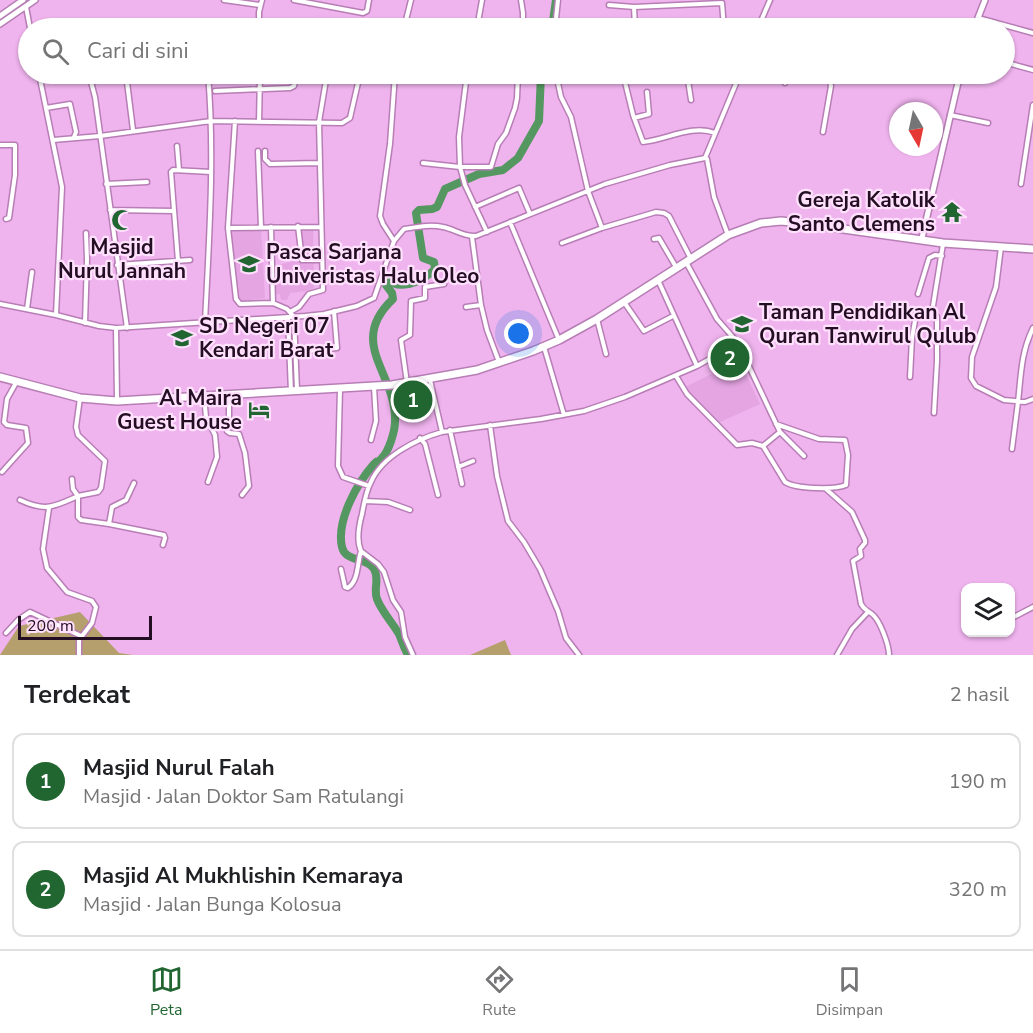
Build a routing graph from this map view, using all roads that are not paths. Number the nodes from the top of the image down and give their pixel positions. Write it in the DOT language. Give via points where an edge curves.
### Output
graph roads {
  1 [pos="35,0"];
  2 [pos="224,0"];
  3 [pos="294,0"];
  4 [pos="369,0"];
  5 [pos="411,0"];
  6 [pos="482,0"];
  7 [pos="520,0"];
  8 [pos="558,0"];
  9 [pos="770,0"];
  10 [pos="985,0"];
  11 [pos="261,2"];
  12 [pos="721,2"];
  13 [pos="24,3"];
  14 [pos="609,5"];
  15 [pos="634,7"];
  16 [pos="0,16"];
  17 [pos="28,18"];
  18 [pos="260,18"];
  19 [pos="406,18"];
  20 [pos="479,18"];
  21 [pos="523,18"];
  22 [pos="556,18"];
  23 [pos="634,18"];
  24 [pos="723,18"];
  25 [pos="762,18"];
  26 [pos="978,18"];
  27 [pos="0,24"];
  28 [pos="1015,28"];
  29 [pos="1033,33"];
  30 [pos="1015,65"];
  31 [pos="1033,70"];
  32 [pos="41,84"];
  33 [pos="92,84"];
  34 [pos="127,84"];
  35 [pos="209,84"];
  36 [pos="261,84"];
  37 [pos="294,84"];
  38 [pos="325,84"];
  39 [pos="358,84"];
  40 [pos="394,84"];
  41 [pos="466,84"];
  42 [pos="518,84"];
  43 [pos="558,84"];
  44 [pos="626,84"];
  45 [pos="689,84"];
  46 [pos="736,84"];
  47 [pos="830,84"];
  48 [pos="957,84"];
  49 [pos="261,89"];
  50 [pos="215,91"];
  51 [pos="647,92"];
  52 [pos="691,100"];
  53 [pos="1033,105"];
  54 [pos="46,108"];
  55 [pos="949,114"];
  56 [pos="1032,115"];
  57 [pos="634,118"];
  58 [pos="211,121"];
  59 [pos="235,122"];
  60 [pos="259,122"];
  61 [pos="319,122"];
  62 [pos="988,123"];
  63 [pos="133,130"];
  64 [pos="823,132"];
  65 [pos="715,133"];
  66 [pos="100,136"];
  67 [pos="73,137"];
  68 [pos="53,140"];
  69 [pos="0,146"];
  70 [pos="177,146"];
  71 [pos="258,151"];
  72 [pos="265,151"];
  73 [pos="705,158"];
  74 [pos="320,163"];
  75 [pos="423,163"];
  76 [pos="460,167"];
  77 [pos="178,170"];
  78 [pos="211,172"];
  79 [pos="147,182"];
  80 [pos="106,184"];
  81 [pos="1021,184"];
  82 [pos="588,191"];
  83 [pos="475,207"];
  84 [pos="110,210"];
  85 [pos="174,211"];
  86 [pos="530,214"];
  87 [pos="6,219"];
  88 [pos="510,222"];
  89 [pos="298,226"];
  90 [pos="261,227"];
  91 [pos="271,227"];
  92 [pos="321,227"];
  93 [pos="228,228"];
  94 [pos="602,228"];
  95 [pos="87,232"];
  96 [pos="487,232"];
  97 [pos="728,235"];
  98 [pos="472,237"];
  99 [pos="922,238"];
  100 [pos="654,239"];
  101 [pos="394,241"];
  102 [pos="562,243"];
  103 [pos="944,243"];
  104 [pos="1001,247"];
  105 [pos="1033,249"];
  106 [pos="942,256"];
  107 [pos="190,260"];
  108 [pos="321,260"];
  109 [pos="688,260"];
  110 [pos="178,261"];
  111 [pos="117,265"];
  112 [pos="677,268"];
  113 [pos="32,272"];
  114 [pos="657,279"];
  115 [pos="444,284"];
  116 [pos="918,294"];
  117 [pos="624,301"];
  118 [pos="273,303"];
  119 [pos="0,304"];
  120 [pos="481,305"];
  121 [pos="466,307"];
  122 [pos="27,309"];
  123 [pos="334,311"];
  124 [pos="932,312"];
  125 [pos="56,315"];
  126 [pos="291,315"];
  127 [pos="673,316"];
  128 [pos="597,319"];
  129 [pos="205,322"];
  130 [pos="85,323"];
  131 [pos="116,328"];
  132 [pos="127,328"];
  133 [pos="1033,328"];
  134 [pos="559,340"];
  135 [pos="738,343"];
  136 [pos="544,347"];
  137 [pos="296,351"];
  138 [pos="606,354"];
  139 [pos="499,363"];
  140 [pos="697,366"];
  141 [pos="676,376"];
  142 [pos="0,377"];
  143 [pos="910,377"];
  144 [pos="17,380"];
  145 [pos="430,380"];
  146 [pos="407,383"];
  147 [pos="374,387"];
  148 [pos="340,389"];
  149 [pos="294,391"];
  150 [pos="229,393"];
  151 [pos="204,395"];
  152 [pos="80,398"];
  153 [pos="1033,399"];
  154 [pos="117,401"];
  155 [pos="1018,401"];
  156 [pos="934,413"];
  157 [pos="564,415"];
  158 [pos="776,424"];
  159 [pos="490,425"];
  160 [pos="450,430"];
  161 [pos="442,432"];
  162 [pos="780,432"];
  163 [pos="420,438"];
  164 [pos="371,440"];
  165 [pos="763,446"];
  166 [pos="1012,448"];
  167 [pos="804,456"];
  168 [pos="472,460"];
  169 [pos="458,467"];
  170 [pos="2,472"];
  171 [pos="72,479"];
  172 [pos="208,482"];
  173 [pos="134,483"];
  174 [pos="365,484"];
  175 [pos="462,484"];
  176 [pos="826,488"];
  177 [pos="78,495"];
  178 [pos="242,495"];
  179 [pos="438,495"];
  180 [pos="20,500"];
  181 [pos="365,501"];
  182 [pos="49,508"];
  183 [pos="410,510"];
  184 [pos="109,524"];
  185 [pos="163,544"];
  186 [pos="361,551"];
  187 [pos="341,569"];
  188 [pos="1033,607"];
  189 [pos="868,612"];
  190 [pos="1015,617"];
  191 [pos="6,633"];
  192 [pos="81,636"];
  193 [pos="79,655"];
  194 [pos="412,655"];
  195 [pos="579,655"];
  196 [pos="837,655"];
  197 [pos="889,655"];
  1 -- 13 [label="street"];
  2 -- 11 [label="street"];
  3 -- 4 [label="street" via="363,13"];
  5 -- 19 [label="street"];
  6 -- 20 [label="street"];
  7 -- 21 [label="street"];
  8 -- 22 [label="street"];
  9 -- 25 [label="street"];
  10 -- 26 [label="street"];
  11 -- 18 [label="street"];
  12 -- 15 [label="street"];
  12 -- 24 [label="street"];
  13 -- 16 [label="street"];
  13 -- 17 [label="street"];
  13 -- 27 [label="street"];
  14 -- 15 [label="street"];
  15 -- 23 [label="street"];
  28 -- 29 [label="street"];
  30 -- 31 [label="street"];
  32 -- 54 [label="street"];
  33 -- 66 [label="street"];
  34 -- 63 [label="street"];
  35 -- 58 [label="street"];
  36 -- 49 [label="street"];
  37 -- 49 [label="street"];
  38 -- 61 [label="street"];
  39 -- 61 [label="street" via="350,120"];
  40 -- 101 [label="street" via="380,216"];
  41 -- 76 [label="street" via="459,137"];
  42 -- 76 [label="street" via="508,127 491,167"];
  43 -- 82 [label="street" via="571,117"];
  44 -- 57 [label="street"];
  45 -- 52 [label="street"];
  46 -- 65 [label="street"];
  47 -- 64 [label="street"];
  48 -- 55 [label="street"];
  49 -- 50 [label="street"];
  49 -- 60 [label="street"];
  51 -- 57 [label="street" via="649,114"];
  53 -- 56 [label="street"];
  54 -- 67 [label="street" via="70,104 76,132"];
  54 -- 68 [label="street"];
  55 -- 62 [label="street"];
  55 -- 99 [label="street"];
  56 -- 81 [label="street"];
  57 -- 65 [label="street" via="644,142 696,131"];
  58 -- 59 [label="street"];
  58 -- 63 [label="street"];
  58 -- 78 [label="street"];
  59 -- 60 [label="street"];
  59 -- 93 [label="street"];
  60 -- 61 [label="street"];
  61 -- 74 [label="street"];
  63 -- 66 [label="street"];
  65 -- 73 [label="street"];
  66 -- 67 [label="street"];
  66 -- 80 [label="street"];
  67 -- 68 [label="street"];
  68 -- 125 [label="street" via="62,187"];
  69 -- 87 [label="street" via="15,145 15,175"];
  70 -- 77 [label="street"];
  71 -- 90 [label="street"];
  72 -- 74 [label="street" via="270,164"];
  73 -- 82 [label="street"];
  73 -- 97 [label="street"];
  74 -- 92 [label="street"];
  75 -- 76 [label="street"];
  76 -- 83 [label="street"];
  77 -- 78 [label="street"];
  77 -- 85 [label="street" via="171,172"];
  78 -- 129 [label="street"];
  79 -- 80 [label="street"];
  80 -- 84 [label="street"];
  82 -- 86 [label="street"];
  82 -- 94 [label="street"];
  83 -- 86 [label="street" via="519,188"];
  83 -- 96 [label="street"];
  84 -- 85 [label="street"];
  84 -- 111 [label="street"];
  85 -- 110 [label="street"];
  86 -- 88 [label="street"];
  88 -- 96 [label="street"];
  88 -- 134 [label="street"];
  89 -- 91 [label="street"];
  89 -- 92 [label="street"];
  89 -- 108 [label="street" via="302,260"];
  90 -- 91 [label="street"];
  90 -- 93 [label="street"];
  91 -- 118 [label="street"];
  92 -- 108 [label="street"];
  93 -- 118 [label="street" via="236,301"];
  94 -- 102 [label="street"];
  94 -- 109 [label="street" via="664,213 673,222"];
  95 -- 130 [label="street"];
  96 -- 98 [label="street"];
  97 -- 99 [label="highway" via="754,225 781,221"];
  97 -- 109 [label="highway"];
  98 -- 101 [label="street" via="429,225 401,231"];
  98 -- 120 [label="street"];
  99 -- 103 [label="highway"];
  100 -- 112 [label="street" via="659,238"];
  101 -- 123 [label="street" via="374,298"];
  103 -- 104 [label="highway"];
  103 -- 106 [label="street"];
  104 -- 105 [label="highway"];
  104 -- 155 [label="street" via="996,287 970,374 976,386 1004,400"];
  106 -- 116 [label="street" via="929,258"];
  106 -- 124 [label="street"];
  107 -- 110 [label="street"];
  108 -- 126 [label="street" via="322,290 309,294"];
  109 -- 112 [label="highway"];
  109 -- 135 [label="street" via="717,319"];
  110 -- 111 [label="street"];
  111 -- 132 [label="street"];
  112 -- 114 [label="highway"];
  113 -- 122 [label="street"];
  114 -- 117 [label="highway"];
  114 -- 127 [label="street"];
  115 -- 146 [label="street" via="425,287 425,298 411,301 410,335 401,340"];
  117 -- 127 [label="street" via="645,331"];
  117 -- 128 [label="highway"];
  118 -- 126 [label="street"];
  119 -- 122 [label="street"];
  120 -- 121 [label="street"];
  120 -- 139 [label="street"];
  122 -- 125 [label="street"];
  123 -- 126 [label="street"];
  123 -- 137 [label="street" via="337,348"];
  124 -- 143 [label="street" via="916,315"];
  124 -- 156 [label="street" via="937,317"];
  125 -- 130 [label="street"];
  126 -- 129 [label="street"];
  126 -- 137 [label="street"];
  126 -- 149 [label="street"];
  127 -- 140 [label="street"];
  128 -- 134 [label="highway"];
  128 -- 138 [label="street"];
  129 -- 132 [label="street"];
  130 -- 131 [label="street"];
  131 -- 132 [label="street"];
  131 -- 154 [label="street"];
  133 -- 155 [label="street" via="1021,365"];
  134 -- 136 [label="highway"];
  135 -- 140 [label="street"];
  135 -- 158 [label="street"];
  136 -- 139 [label="highway"];
  136 -- 157 [label="street"];
  137 -- 149 [label="street"];
  139 -- 145 [label="highway"];
  140 -- 141 [label="street"];
  141 -- 157 [label="street" via="605,405"];
  141 -- 165 [label="street" via="687,394 737,446"];
  142 -- 144 [label="highway"];
  144 -- 152 [label="highway"];
  144 -- 170 [label="street" via="7,399 4,422 26,428 28,444"];
  145 -- 146 [label="highway"];
  145 -- 161 [label="street"];
  146 -- 147 [label="highway"];
  147 -- 148 [label="highway"];
  147 -- 164 [label="street" via="376,421"];
  148 -- 149 [label="highway"];
  148 -- 174 [label="street" via="338,466 343,477"];
  149 -- 150 [label="highway"];
  150 -- 151 [label="highway"];
  150 -- 178 [label="street" via="227,430 239,434 248,474 249,486"];
  151 -- 154 [label="highway"];
  151 -- 172 [label="street" via="217,457"];
  152 -- 154 [label="highway"];
  152 -- 177 [label="street" via="78,435 105,463 99,491"];
  153 -- 155 [label="street"];
  155 -- 166 [label="street"];
  157 -- 159 [label="street"];
  158 -- 162 [label="street"];
  158 -- 176 [label="street" via="819,439 845,440 847,483"];
  159 -- 160 [label="street"];
  159 -- 195 [label="street" via="507,521 540,569 565,636"];
  160 -- 161 [label="street"];
  160 -- 169 [label="street"];
  161 -- 163 [label="street"];
  162 -- 165 [label="street"];
  162 -- 167 [label="street"];
  163 -- 174 [label="street"];
  163 -- 179 [label="street"];
  165 -- 176 [label="street" via="787,484"];
  168 -- 169 [label="street"];
  169 -- 175 [label="street"];
  171 -- 177 [label="street"];
  173 -- 184 [label="street" via="126,500 112,507"];
  174 -- 181 [label="street"];
  176 -- 189 [label="street" via="852,512 865,540 861,556 853,561 861,604"];
  177 -- 182 [label="street"];
  177 -- 184 [label="street" via="79,519"];
  180 -- 182 [label="street"];
  181 -- 183 [label="street" via="388,502"];
  181 -- 186 [label="street" via="359,534"];
  182 -- 192 [label="street" via="43,549 47,568 67,592 92,601 96,607 92,623"];
  184 -- 185 [label="street" via="164,534"];
  186 -- 187 [label="street" via="356,580 348,588"];
  186 -- 194 [label="street" via="384,572 401,612"];
  188 -- 190 [label="street"];
  189 -- 196 [label="street"];
  189 -- 197 [label="street" via="883,632"];
  191 -- 192 [label="street" via="30,612"];
  192 -- 193 [label="street"];
}
